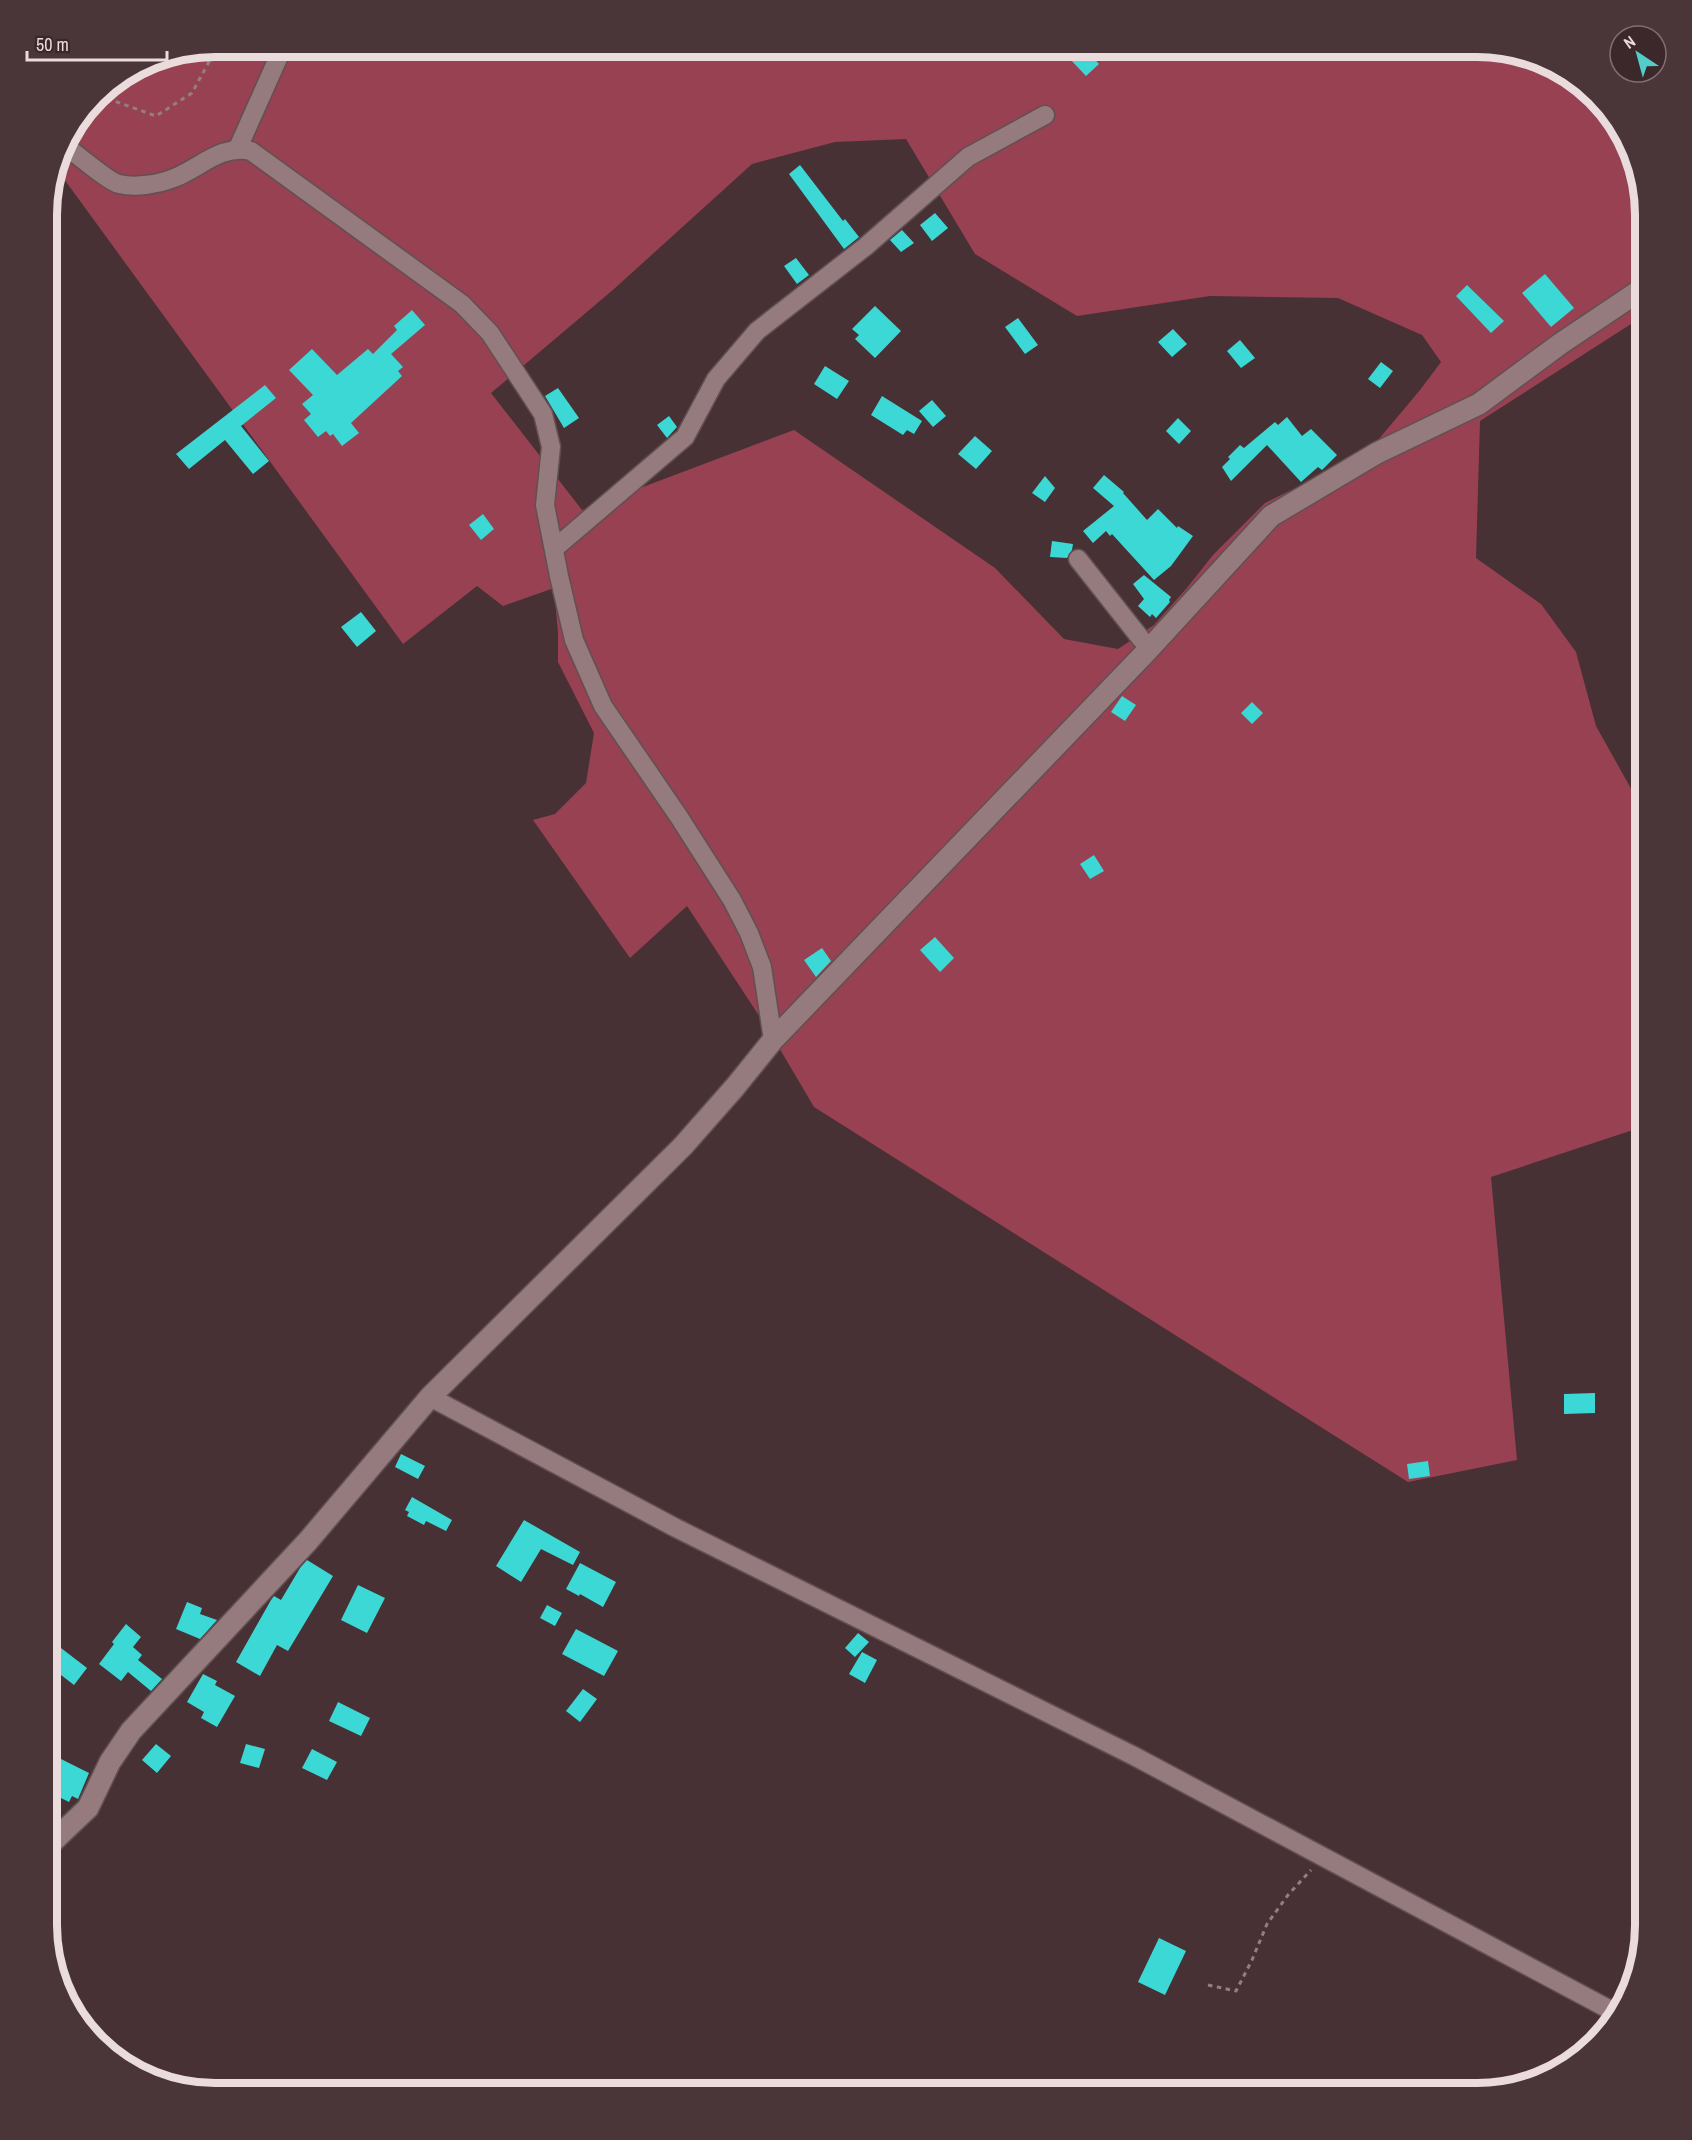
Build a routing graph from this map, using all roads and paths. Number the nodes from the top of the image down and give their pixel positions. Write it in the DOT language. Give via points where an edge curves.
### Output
graph roads {
  1 [pos="211,57"];
  2 [pos="278,57"];
  3 [pos="109,98"];
  4 [pos="1045,115"];
  5 [pos="238,148"];
  6 [pos="71,150"];
  7 [pos="1635,294"];
  8 [pos="555,548"];
  9 [pos="1078,559"];
  10 [pos="1149,650"];
  11 [pos="773,1041"];
  12 [pos="430,1397"];
  13 [pos="57,1837"];
  14 [pos="1314,1851"];
  15 [pos="1208,1985"];
  16 [pos="1610,2010"];
  1 -- 3 [label="path" via="192,93 156,116"];
  2 -- 5 [label="street"];
  4 -- 8 [label="street" via="968,157 865,247 757,331 716,379 685,437"];
  5 -- 6 [label="street" via="174,178 149,184 118,184"];
  5 -- 8 [label="street" via="251,151 462,304 490,333 543,414 551,447 545,505"];
  7 -- 10 [label="street" via="1479,404 1377,453 1270,516"];
  8 -- 11 [label="street" via="574,640 603,706 679,817 749,933 762,967"];
  9 -- 10 [label="street"];
  10 -- 11 [label="street"];
  11 -- 12 [label="street" via="683,1146"];
  12 -- 13 [label="street" via="308,1541 131,1731 110,1762 88,1808"];
  12 -- 14 [label="street" via="686,1533 1134,1756"];
  14 -- 15 [label="path" via="1312,1870 1267,1924 1236,1991"];
  14 -- 16 [label="street"];
}
